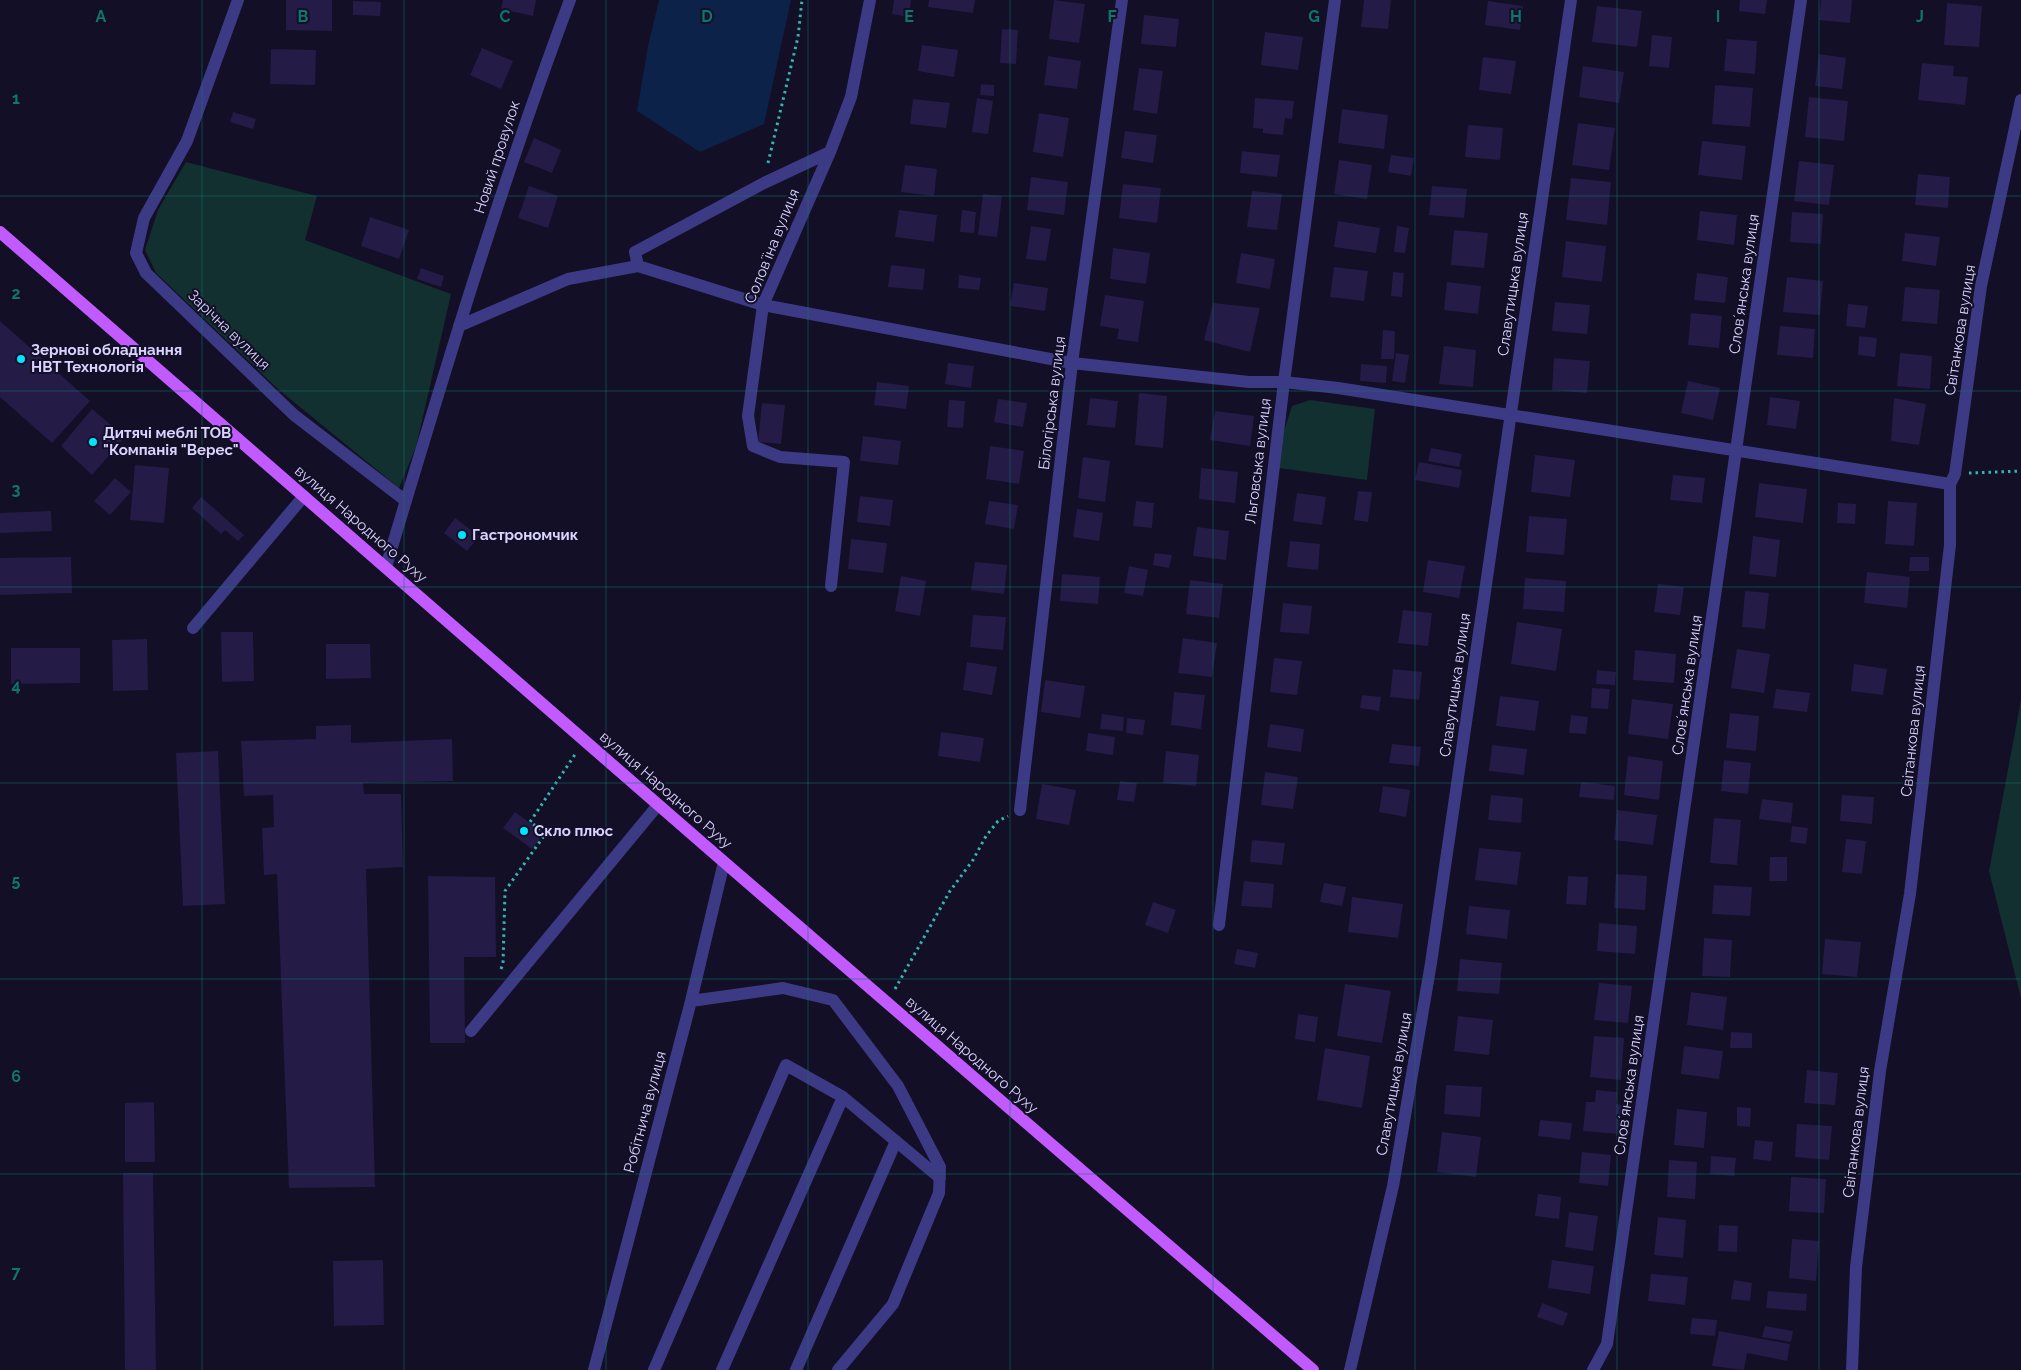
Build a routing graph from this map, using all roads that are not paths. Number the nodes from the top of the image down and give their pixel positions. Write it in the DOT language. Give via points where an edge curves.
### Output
graph roads {
  1 [pos="238,0"];
  2 [pos="570,0"];
  3 [pos="870,0"];
  4 [pos="1122,0"];
  5 [pos="1334,0"];
  6 [pos="1571,0"];
  7 [pos="1801,0"];
  8 [pos="2021,100"];
  9 [pos="830,152"];
  10 [pos="0,232"];
  11 [pos="638,266"];
  12 [pos="763,305"];
  13 [pos="459,326"];
  14 [pos="1072,363"];
  15 [pos="1284,382"];
  16 [pos="1510,415"];
  17 [pos="1737,452"];
  18 [pos="1953,479"];
  19 [pos="304,496"];
  20 [pos="406,501"];
  21 [pos="386,568"];
  22 [pos="831,586"];
  23 [pos="193,628"];
  24 [pos="658,804"];
  25 [pos="1020,810"];
  26 [pos="724,862"];
  27 [pos="1219,926"];
  28 [pos="691,1002"];
  29 [pos="471,1031"];
  30 [pos="843,1097"];
  31 [pos="896,1141"];
  32 [pos="940,1178"];
  33 [pos="594,1370"];
  34 [pos="654,1370"];
  35 [pos="722,1370"];
  36 [pos="796,1370"];
  37 [pos="838,1370"];
  38 [pos="1313,1370"];
  39 [pos="1350,1370"];
  40 [pos="1592,1370"];
  41 [pos="1852,1370"];
  1 -- 20 [label="street, Зарічна вулиця" via="186,141 144,218 136,252 146,273 294,415"];
  2 -- 13 [label="street, Новий провулок" via="536,90"];
  3 -- 9 [label="street, Соловʼїна вулиця" via="851,97"];
  4 -- 14 [label="street, Білогірська вулиця"];
  5 -- 15 [label="street, Льговська вулиця"];
  6 -- 16 [label="street, Славутицька вулиця"];
  7 -- 17 [label="street, Словʼянська вулиця"];
  8 -- 18 [label="street, Світанкова вулиця" via="1981,286"];
  9 -- 11 [label="street" via="764,183 635,252"];
  9 -- 12 [label="street, Соловʼїна вулиця"];
  10 -- 19 [label="main road, вулиця Народного Руху"];
  11 -- 12 [label="street"];
  11 -- 13 [label="street" via="568,279"];
  12 -- 14 [label="street"];
  12 -- 22 [label="street, Соловʼїна вулиця" via="748,416 754,446 780,457 844,462"];
  13 -- 20 [label="street, Новий провулок"];
  14 -- 15 [label="street" via="1249,382"];
  14 -- 25 [label="street, Білогірська вулиця"];
  15 -- 16 [label="street"];
  15 -- 27 [label="street, Льговська вулиця"];
  16 -- 17 [label="street"];
  16 -- 39 [label="street, Славутицька вулиця" via="1431,963 1393,1186"];
  17 -- 18 [label="street"];
  17 -- 40 [label="street, Словʼянська вулиця" via="1608,1344"];
  18 -- 41 [label="street, Світанкова вулиця" via="1950,545 1910,894 1880,1070 1856,1268"];
  19 -- 21 [label="main road, вулиця Народного Руху"];
  19 -- 23 [label="street"];
  20 -- 21 [label="street, Новий провулок"];
  21 -- 24 [label="main road, вулиця Народного Руху"];
  24 -- 26 [label="main road, вулиця Народного Руху"];
  24 -- 29 [label="street"];
  26 -- 28 [label="street, Робітнича вулиця"];
  26 -- 38 [label="main road, вулиця Народного Руху"];
  28 -- 32 [label="street" via="783,988 833,1000 898,1086 940,1167"];
  28 -- 33 [label="street, Робітнича вулиця"];
  30 -- 31 [label="street"];
  30 -- 34 [label="street" via="786,1065"];
  30 -- 35 [label="street"];
  31 -- 32 [label="street"];
  31 -- 36 [label="street"];
  32 -- 37 [label="street" via="939,1194 893,1304"];
}
